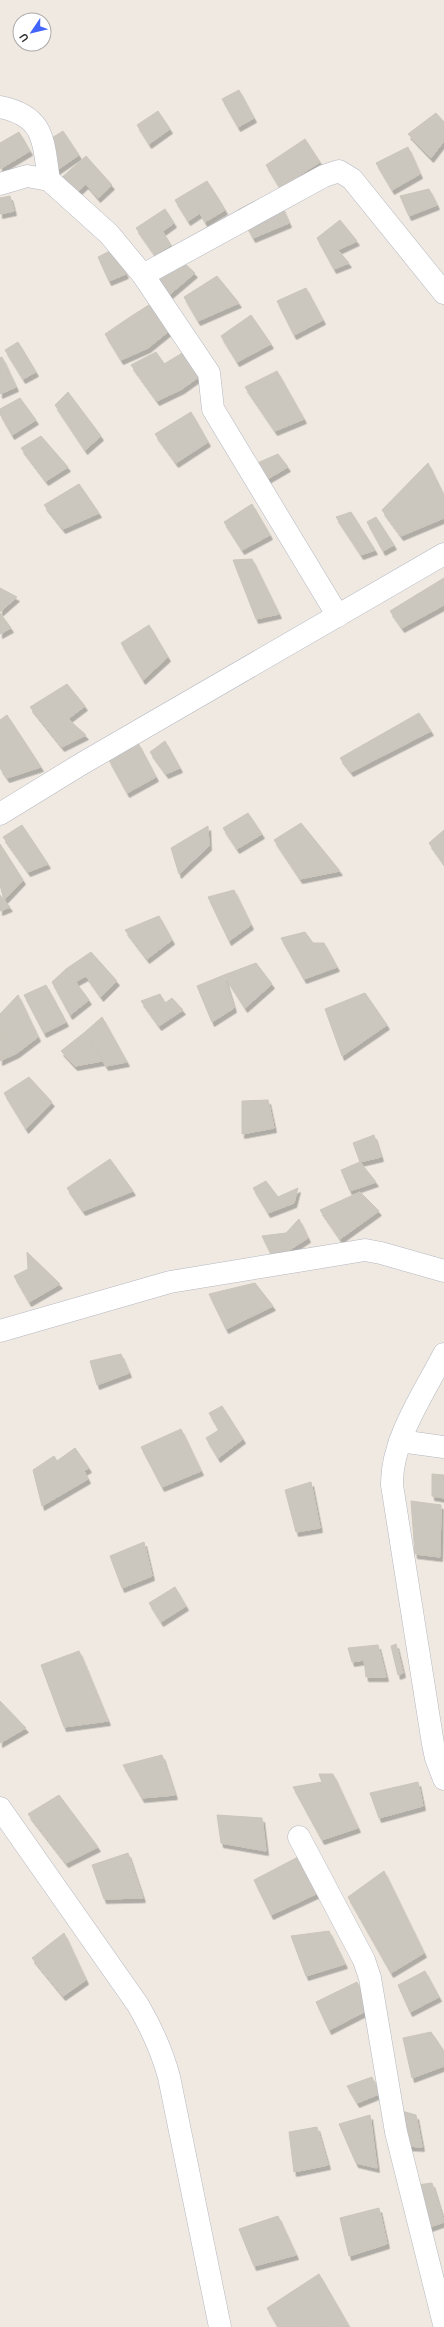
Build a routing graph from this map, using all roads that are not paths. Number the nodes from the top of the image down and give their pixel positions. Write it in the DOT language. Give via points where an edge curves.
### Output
graph roads {
  1 [pos="0,106"];
  2 [pos="49,180"];
  3 [pos="0,184"];
  4 [pos="143,275"];
  5 [pos="444,293"];
  6 [pos="444,554"];
  7 [pos="338,616"];
  8 [pos="0,814"];
  9 [pos="444,1271"];
  10 [pos="0,1331"];
  11 [pos="444,1354"];
  12 [pos="400,1441"];
  13 [pos="444,1447"];
  14 [pos="444,1779"];
  15 [pos="0,1808"];
  16 [pos="299,1837"];
  17 [pos="444,2324"];
  18 [pos="220,2327"];
  1 -- 2 [label="street" via="18,110 28,116 36,126 42,140"];
  2 -- 3 [label="street" via="27,176"];
  2 -- 4 [label="street" via="109,234"];
  4 -- 5 [label="street" via="324,176 339,171 352,179"];
  4 -- 7 [label="street" via="209,373 213,409"];
  6 -- 7 [label="street"];
  7 -- 8 [label="street" via="83,763"];
  9 -- 10 [label="street" via="365,1250 170,1282"];
  11 -- 12 [label="street"];
  12 -- 13 [label="street"];
  12 -- 14 [label="street" via="392,1467 392,1485 435,1751"];
  15 -- 18 [label="street" via="138,2005 161,2049 169,2077"];
  16 -- 17 [label="street" via="364,1960 370,1978 396,2132"];
}
